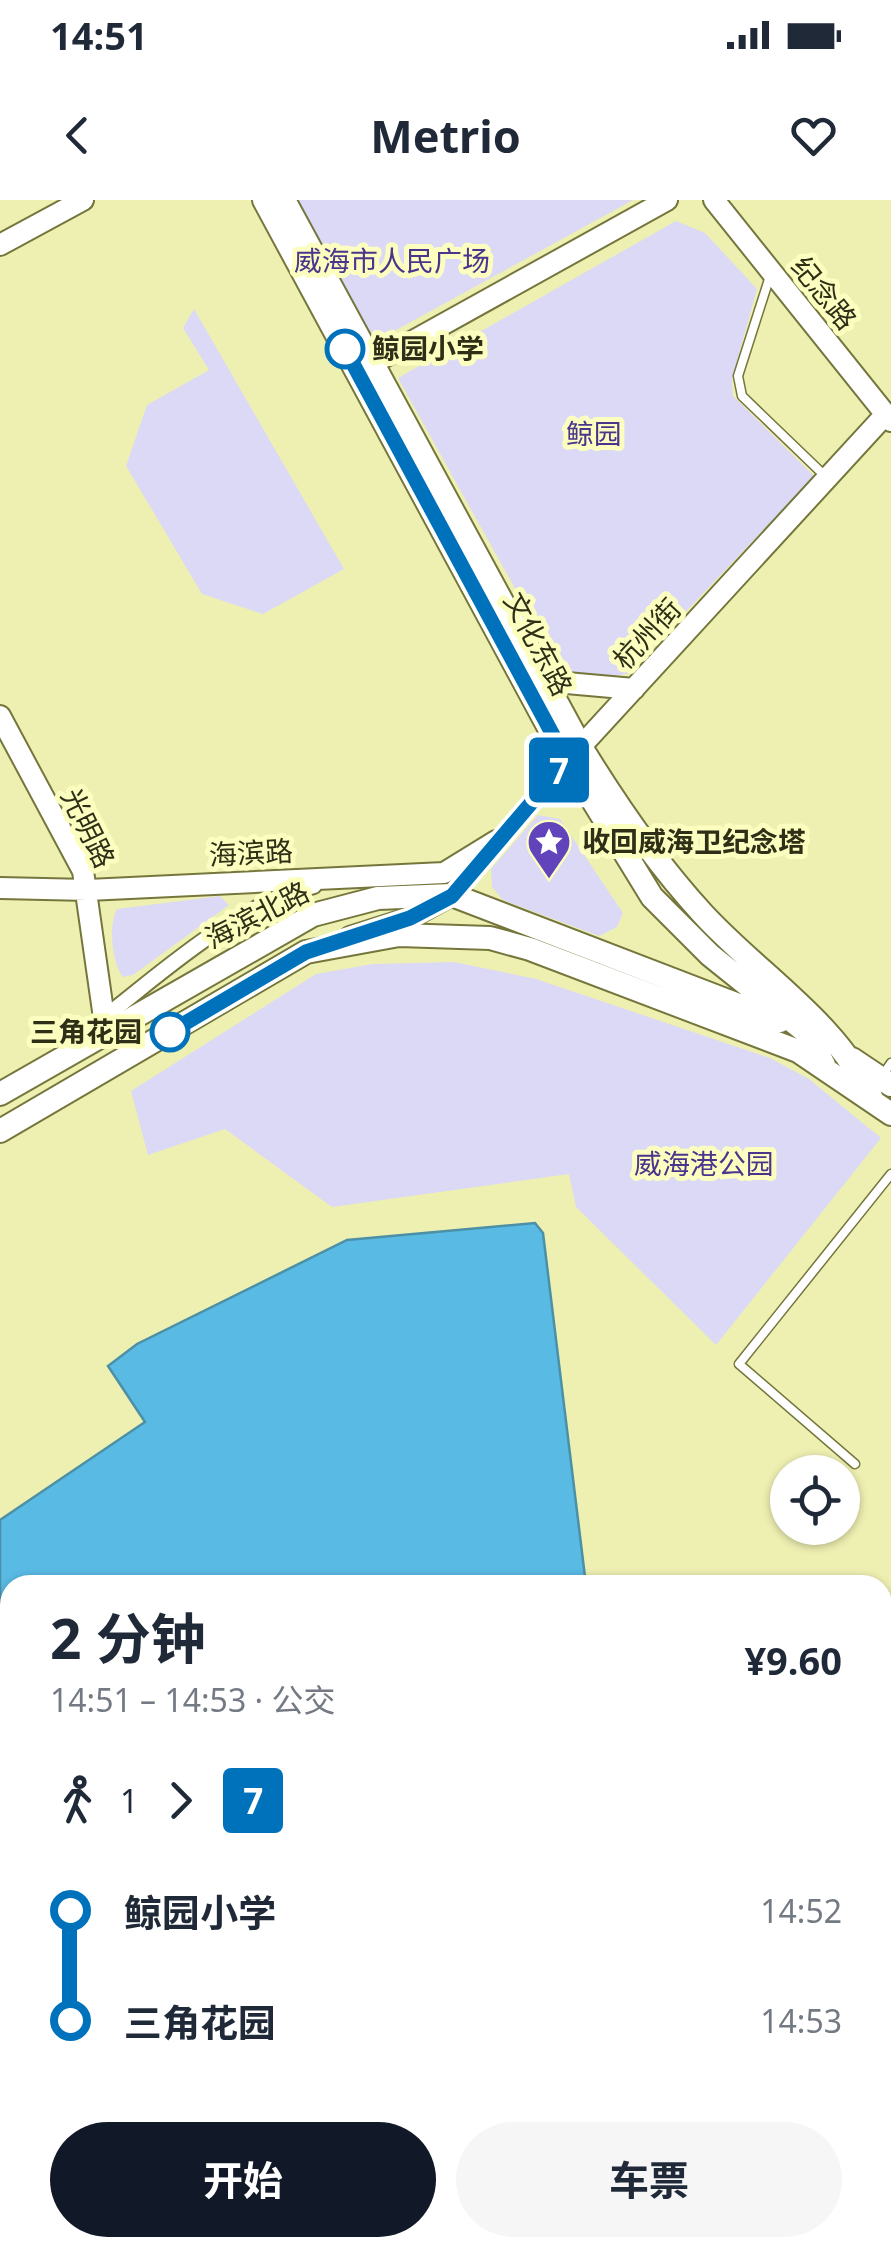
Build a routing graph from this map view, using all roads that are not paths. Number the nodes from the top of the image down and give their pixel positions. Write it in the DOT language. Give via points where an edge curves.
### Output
graph roads {
  1 [pos="82,200"];
  2 [pos="668,200"];
  3 [pos="714,200"];
  4 [pos="269,202"];
  5 [pos="0,245"];
  6 [pos="772,272"];
  7 [pos="365,368"];
  8 [pos="890,415"];
  9 [pos="827,479"];
  10 [pos="544,681"];
  11 [pos="634,690"];
  12 [pos="0,716"];
  13 [pos="574,754"];
  14 [pos="496,841"];
  15 [pos="348,876"];
  16 [pos="0,888"];
  17 [pos="88,890"];
  18 [pos="452,896"];
  19 [pos="306,952"];
  20 [pos="105,1025"];
  21 [pos="807,1033"];
  22 [pos="855,1060"];
  23 [pos="824,1065"];
  24 [pos="884,1081"];
  25 [pos="2,1092"];
  26 [pos="891,1114"];
  27 [pos="0,1131"];
  28 [pos="891,1174"];
  29 [pos="845,1455"];
  1 -- 5 [label="street"];
  2 -- 7 [label="street"];
  3 -- 6 [label="street, 纪念路"];
  4 -- 7 [label="main road, 文化东路"];
  6 -- 8 [label="street, 纪念路"];
  6 -- 9 [label="lane" via="738,376 742,396"];
  7 -- 10 [label="main road"];
  7 -- 13 [label="main road, 文化东路"];
  8 -- 9 [label="street, 杭州街"];
  9 -- 11 [label="street, 杭州街"];
  10 -- 11 [label="street"];
  10 -- 13 [label="main road"];
  11 -- 13 [label="street, 杭州街"];
  12 -- 17 [label="street, 光明路"];
  13 -- 14 [label="street, 杭州街"];
  13 -- 21 [label="main road, 文化东路" via="652,897 710,955"];
  13 -- 22 [label="main road" via="702,913"];
  14 -- 15 [label="street, 海滨路" via="444,873"];
  14 -- 18 [label="street, 杭州街"];
  15 -- 17 [label="street, 海滨路"];
  15 -- 20 [label="street" via="274,896 183,955"];
  16 -- 17 [label="street, 海滨路"];
  17 -- 20 [label="street, 光明路"];
  18 -- 19 [label="street" via="410,918"];
  18 -- 20 [label="main road, 海滨北路" via="378,898 312,915"];
  18 -- 21 [label="main road, 海滨北路"];
  19 -- 23 [label="main road, 海滨北路" via="399,935 490,938 691,1009"];
  19 -- 27 [label="main road, 海滨北路"];
  20 -- 25 [label="main road, 海滨北路"];
  21 -- 22 [label="main road, 海滨北路"];
  21 -- 23 [label="main road, 文化东路"];
  22 -- 24 [label="main road, 海滨北路"];
  23 -- 24 [label="main road, 海滨北路"];
  24 -- 26 [label="main road, 海滨北路"];
  28 -- 29 [label="lane" via="739,1364"];
}
